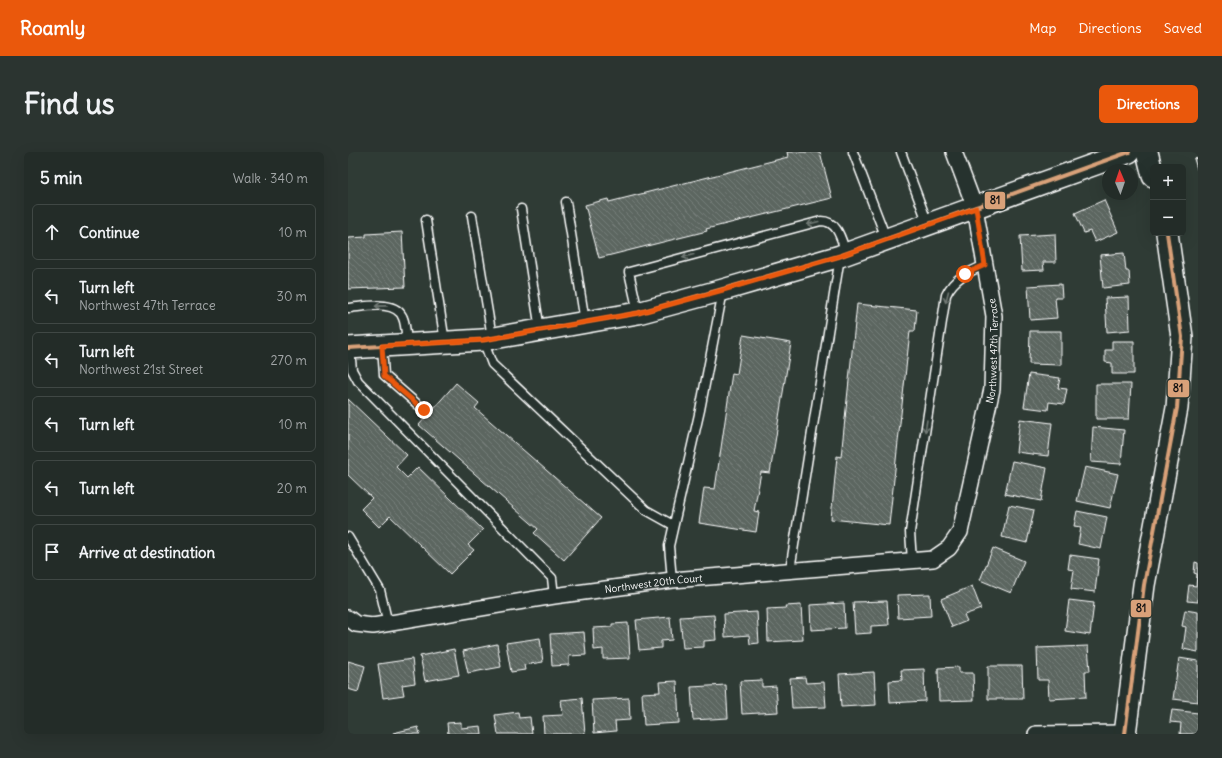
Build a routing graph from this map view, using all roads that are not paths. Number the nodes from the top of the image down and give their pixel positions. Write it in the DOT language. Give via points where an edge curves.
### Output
graph roads {
  1 [pos="853,152"];
  2 [pos="901,152"];
  3 [pos="954,152"];
  4 [pos="1129,152"];
  5 [pos="1147,152"];
  6 [pos="1150,164"];
  7 [pos="566,202"];
  8 [pos="521,208"];
  9 [pos="976,208"];
  10 [pos="472,216"];
  11 [pos="426,220"];
  12 [pos="928,225"];
  13 [pos="1167,236"];
  14 [pos="887,239"];
  15 [pos="843,254"];
  16 [pos="985,265"];
  17 [pos="723,290"];
  18 [pos="348,308"];
  19 [pos="638,313"];
  20 [pos="585,323"];
  21 [pos="540,330"];
  22 [pos="488,339"];
  23 [pos="407,343"];
  24 [pos="445,343"];
  25 [pos="382,346"];
  26 [pos="349,348"];
  27 [pos="424,410"];
  28 [pos="673,525"];
  29 [pos="348,538"];
  30 [pos="949,548"];
  31 [pos="912,561"];
  32 [pos="790,570"];
  33 [pos="672,580"];
  34 [pos="554,596"];
  35 [pos="352,621"];
  36 [pos="388,624"];
  37 [pos="1036,734"];
  38 [pos="1125,734"];
  1 -- 14 [label="lane"];
  2 -- 12 [label="lane"];
  3 -- 9 [label="street, Northwest 47th Terrace"];
  4 -- 9 [label="street"];
  5 -- 6 [label="street"];
  7 -- 20 [label="lane"];
  8 -- 21 [label="lane"];
  9 -- 12 [label="street"];
  9 -- 16 [label="street, Northwest 47th Terrace"];
  10 -- 22 [label="lane"];
  11 -- 24 [label="lane"];
  12 -- 14 [label="street"];
  13 -- 38 [label="street" via="1182,337 1176,408 1144,585"];
  14 -- 15 [label="street"];
  15 -- 17 [label="street"];
  15 -- 19 [label="lane, one-way" via="837,228 827,221 821,221 629,272"];
  15 -- 32 [label="lane"];
  16 -- 30 [label="street, Northwest 47th Terrace" via="994,316 992,389 960,532"];
  16 -- 31 [label="lane, one-way" via="965,274 950,286 946,295 910,532"];
  17 -- 19 [label="street"];
  17 -- 28 [label="lane" via="700,410"];
  23 -- 18 [label="lane, one-way" via="403,319 398,310 386,306"];
  19 -- 20 [label="street"];
  20 -- 21 [label="street"];
  21 -- 22 [label="street"];
  22 -- 24 [label="street"];
  22 -- 28 [label="lane" via="492,364 646,510"];
  23 -- 24 [label="street"];
  23 -- 25 [label="street"];
  25 -- 26 [label="street"];
  25 -- 27 [label="lane" via="384,376"];
  26 -- 34 [label="lane" via="352,370 358,381 552,578"];
  28 -- 33 [label="lane" via="669,546"];
  29 -- 36 [label="lane" via="380,590"];
  30 -- 31 [label="street, Northwest 20th Court" via="933,559"];
  31 -- 32 [label="street, Northwest 20th Court"];
  32 -- 33 [label="street, Northwest 20th Court"];
  33 -- 34 [label="street, Northwest 20th Court"];
  34 -- 36 [label="street, Northwest 20th Court"];
  35 -- 36 [label="street, Northwest 20th Court" via="373,626"];
  37 -- 38 [label="street"];
}
